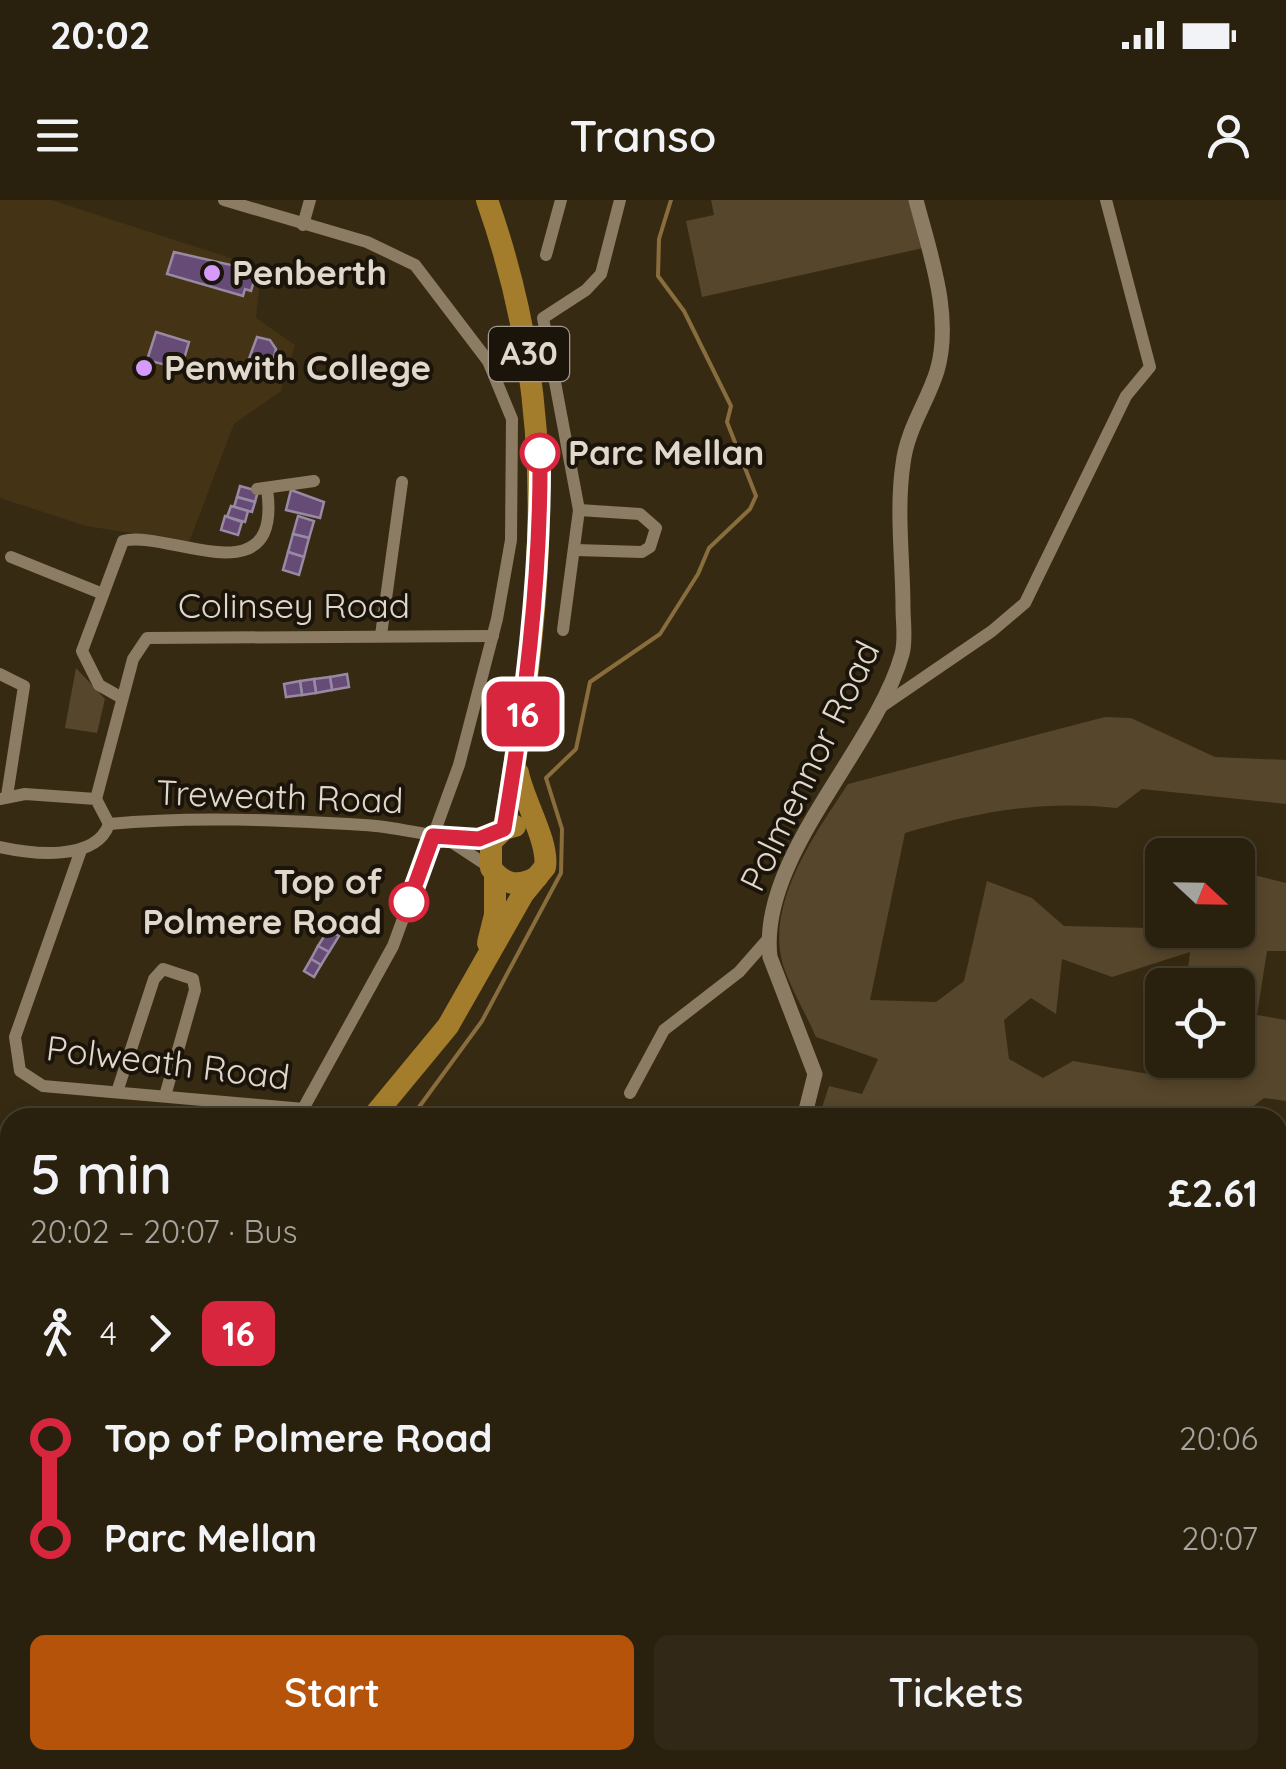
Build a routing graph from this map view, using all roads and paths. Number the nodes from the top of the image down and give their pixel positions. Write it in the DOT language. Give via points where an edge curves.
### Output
graph roads {
  1 [pos="224,200"];
  2 [pos="310,200"];
  3 [pos="486,200"];
  4 [pos="561,200"];
  5 [pos="620,200"];
  6 [pos="916,200"];
  7 [pos="1106,200"];
  8 [pos="303,225"];
  9 [pos="546,255"];
  10 [pos="314,481"];
  11 [pos="402,482"];
  12 [pos="579,510"];
  13 [pos="576,550"];
  14 [pos="11,557"];
  15 [pos="103,594"];
  16 [pos="564,630"];
  17 [pos="381,635"];
  18 [pos="493,636"];
  19 [pos="0,674"];
  20 [pos="122,698"];
  21 [pos="876,710"];
  22 [pos="517,764"];
  23 [pos="4,797"];
  24 [pos="96,799"];
  25 [pos="110,824"];
  26 [pos="500,832"];
  27 [pos="536,832"];
  28 [pos="440,837"];
  29 [pos="0,846"];
  30 [pos="80,850"];
  31 [pos="493,871"];
  32 [pos="538,877"];
  33 [pos="768,939"];
  34 [pos="474,984"];
  35 [pos="118,1092"];
  36 [pos="630,1093"];
  37 [pos="165,1096"];
  38 [pos="261,1108"];
  39 [pos="304,1108"];
  40 [pos="380,1108"];
  41 [pos="806,1108"];
  1 -- 8 [label="street"];
  2 -- 8 [label="street"];
  3 -- 22 [label="highway, A30" via="520,310 540,442 538,548"];
  4 -- 9 [label="street"];
  5 -- 12 [label="street" via="601,274 542,318"];
  6 -- 21 [label="street, Polmennor Road" via="944,324 937,372 902,464 903,651"];
  7 -- 21 [label="street" via="1150,367 1126,396 1025,602"];
  8 -- 18 [label="street" via="379,246 415,265 500,382 512,419 515,476"];
  10 -- 15 [label="street" via="262,489 270,524 259,539 226,553 193,552 141,536 123,542"];
  11 -- 17 [label="street"];
  12 -- 13 [label="street"];
  12 -- 13 [label="street" via="640,514 656,528 642,552"];
  13 -- 16 [label="street"];
  14 -- 15 [label="street"];
  15 -- 20 [label="street" via="82,651 99,685"];
  17 -- 18 [label="street, Colinsey Road"];
  17 -- 20 [label="street, Colinsey Road" via="147,638"];
  18 -- 28 [label="street"];
  19 -- 23 [label="street" via="24,686 26,698"];
  20 -- 24 [label="street, Colinsey Road"];
  21 -- 33 [label="street, Polmennor Road" via="802,839 771,914"];
  22 -- 26 [label="highway, A30"];
  22 -- 27 [label="highway, A30"];
  23 -- 24 [label="street"];
  24 -- 25 [label="street, Treweath Road"];
  25 -- 28 [label="street, Treweath Road" via="366,825"];
  25 -- 30 [label="street, Treweath Road"];
  26 -- 27 [label="highway" via="515,826"];
  26 -- 28 [label="street, Treweath Road"];
  26 -- 31 [label="highway, A30" via="488,851"];
  27 -- 32 [label="highway, A30" via="547,854"];
  28 -- 31 [label="street, Treweath Road"];
  28 -- 39 [label="street" via="393,946"];
  29 -- 30 [label="street"];
  30 -- 35 [label="street, Polweath Road" via="16,1053 20,1071 43,1086"];
  31 -- 32 [label="highway" via="516,884"];
  31 -- 34 [label="highway, A30" via="495,916"];
  32 -- 34 [label="highway, A30"];
  33 -- 36 [label="street" via="739,972 664,1030"];
  33 -- 41 [label="street, Polmennor Road" via="815,1074"];
  34 -- 40 [label="highway, A30"];
  35 -- 37 [label="street, Polweath Road"];
  35 -- 37 [label="street" via="154,979 163,969 193,979 195,990"];
  37 -- 38 [label="street, Polweath Road"];
}
